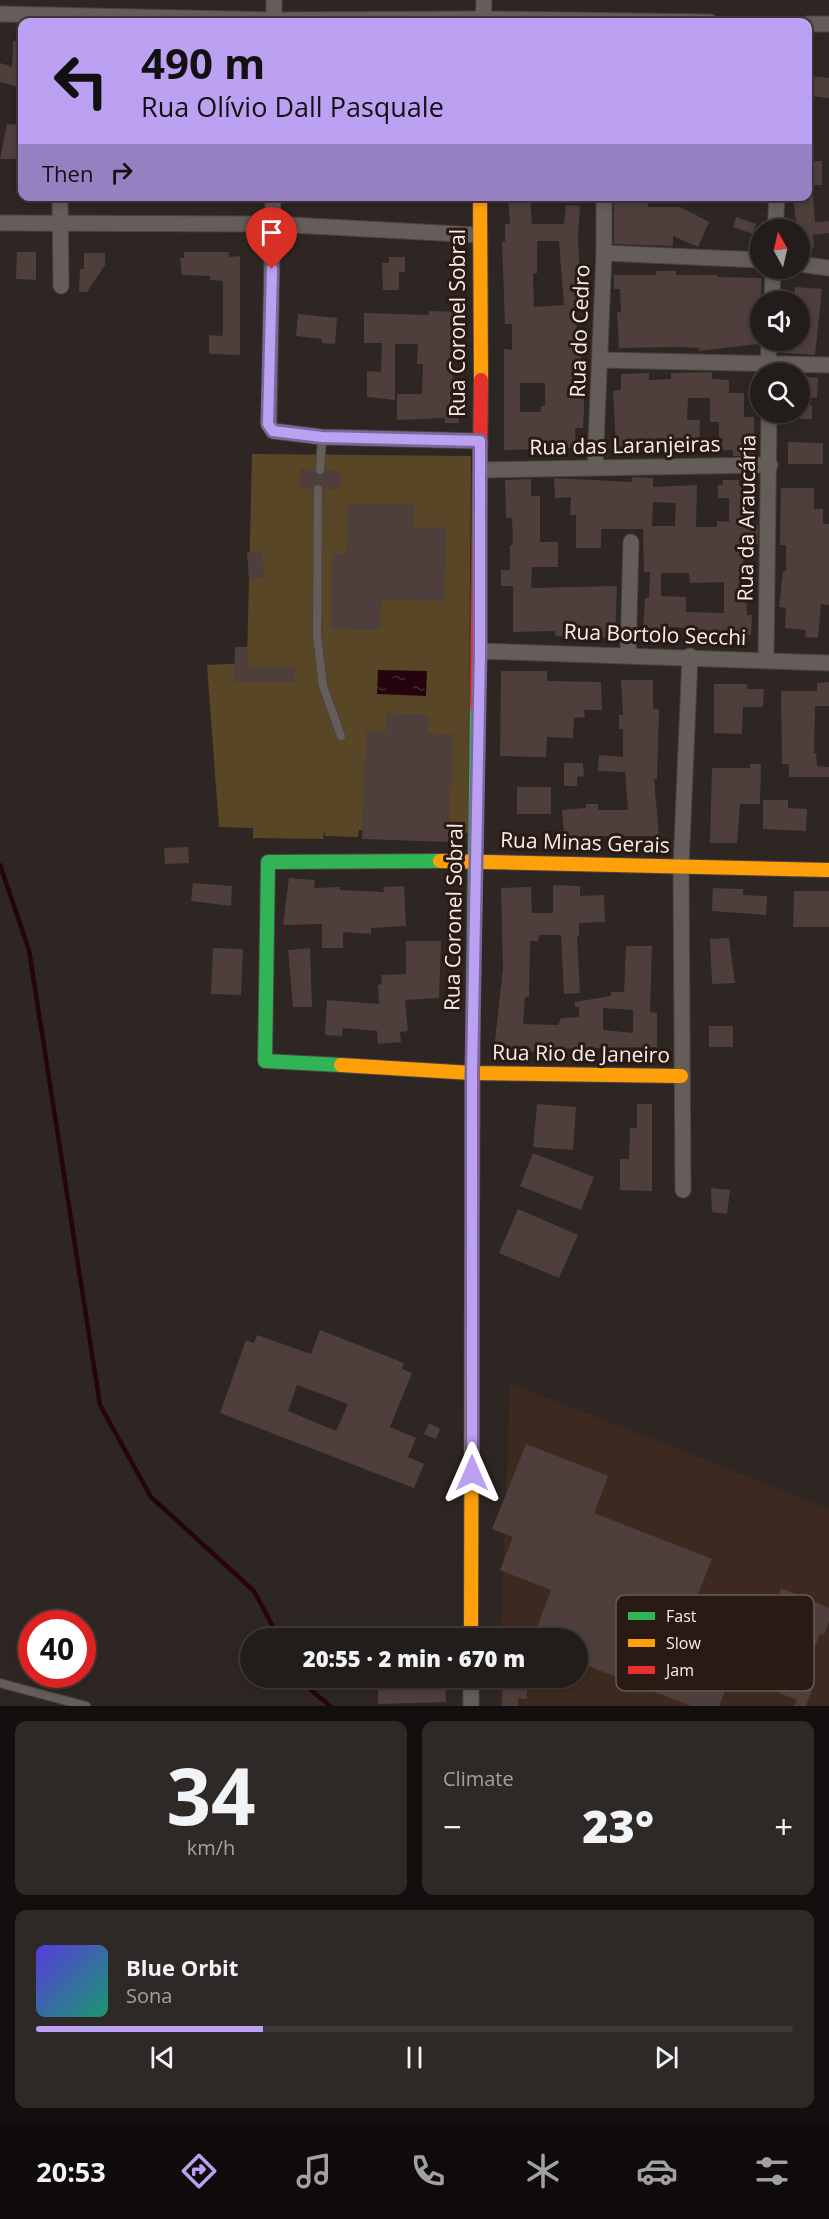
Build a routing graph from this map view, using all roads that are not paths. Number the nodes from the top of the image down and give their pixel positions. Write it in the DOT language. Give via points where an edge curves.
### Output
graph roads {
  1 [pos="274,0"];
  2 [pos="484,0"];
  3 [pos="66,12"];
  4 [pos="0,14"];
  5 [pos="205,18"];
  6 [pos="274,18"];
  7 [pos="483,18"];
  8 [pos="812,24"];
  9 [pos="829,24"];
  10 [pos="60,201"];
  11 [pos="273,201"];
  12 [pos="480,201"];
  13 [pos="603,201"];
  14 [pos="777,201"];
  15 [pos="776,219"];
  16 [pos="60,222"];
  17 [pos="0,223"];
  18 [pos="273,224"];
  19 [pos="478,235"];
  20 [pos="604,253"];
  21 [pos="750,260"];
  22 [pos="810,265"];
  23 [pos="829,268"];
  24 [pos="61,286"];
  25 [pos="601,360"];
  26 [pos="829,365"];
  27 [pos="810,366"];
  28 [pos="750,368"];
  29 [pos="769,423"];
  30 [pos="322,437"];
  31 [pos="480,441"];
  32 [pos="770,465"];
  33 [pos="596,467"];
  34 [pos="320,470"];
  35 [pos="481,470"];
  36 [pos="318,489"];
  37 [pos="631,542"];
  38 [pos="480,651"];
  39 [pos="628,655"];
  40 [pos="690,656"];
  41 [pos="766,660"];
  42 [pos="829,663"];
  43 [pos="340,735"];
  44 [pos="476,861"];
  45 [pos="681,867"];
  46 [pos="829,870"];
  47 [pos="265,1061"];
  48 [pos="472,1073"];
  49 [pos="681,1076"];
  50 [pos="682,1190"];
  51 [pos="471,1628"];
  52 [pos="0,1683"];
  53 [pos="471,1688"];
  54 [pos="86,1706"];
  55 [pos="471,1706"];
  1 -- 6 [label="street"];
  2 -- 7 [label="street"];
  3 -- 4 [label="street"];
  3 -- 5 [label="street"];
  8 -- 9 [label="street"];
  10 -- 16 [label="street"];
  11 -- 18 [label="street"];
  12 -- 19 [label="street, Rua Coronel Sobral"];
  13 -- 20 [label="street, Rua do Cedro"];
  14 -- 15 [label="street"];
  16 -- 17 [label="street"];
  16 -- 18 [label="street"];
  16 -- 24 [label="street"];
  18 -- 19 [label="street"];
  18 -- 30 [label="street" via="268,424 273,431 283,434"];
  19 -- 31 [label="street, Rua Coronel Sobral"];
  20 -- 21 [label="street"];
  20 -- 25 [label="street, Rua do Cedro"];
  22 -- 23 [label="street"];
  25 -- 28 [label="street"];
  25 -- 33 [label="street, Rua do Cedro"];
  26 -- 27 [label="street"];
  29 -- 32 [label="street, Rua da Araucária"];
  30 -- 31 [label="street"];
  30 -- 34 [label="lane"];
  31 -- 35 [label="street, Rua Coronel Sobral"];
  32 -- 33 [label="street, Rua das Laranjeiras"];
  32 -- 41 [label="street, Rua da Araucária"];
  33 -- 35 [label="street, Rua das Laranjeiras"];
  35 -- 38 [label="street, Rua Coronel Sobral"];
  36 -- 43 [label="lane" via="317,636 322,686"];
  37 -- 39 [label="street"];
  38 -- 39 [label="street, Rua Bortolo Secchi"];
  38 -- 44 [label="street, Rua Coronel Sobral"];
  39 -- 40 [label="street, Rua Bortolo Secchi"];
  40 -- 41 [label="street, Rua Bortolo Secchi"];
  40 -- 45 [label="street"];
  41 -- 42 [label="street, Rua Bortolo Secchi"];
  44 -- 45 [label="street, Rua Minas Gerais"];
  44 -- 47 [label="street, Rua Minas Gerais" via="268,862"];
  44 -- 48 [label="street, Rua Coronel Sobral"];
  45 -- 46 [label="street, Rua Minas Gerais"];
  45 -- 49 [label="street"];
  47 -- 48 [label="street, Rua Rio de Janeiro"];
  48 -- 49 [label="street, Rua Rio de Janeiro"];
  48 -- 51 [label="street, Rua Coronel Sobral"];
  49 -- 50 [label="street"];
  52 -- 54 [label="lane"];
  53 -- 55 [label="street"];
}
